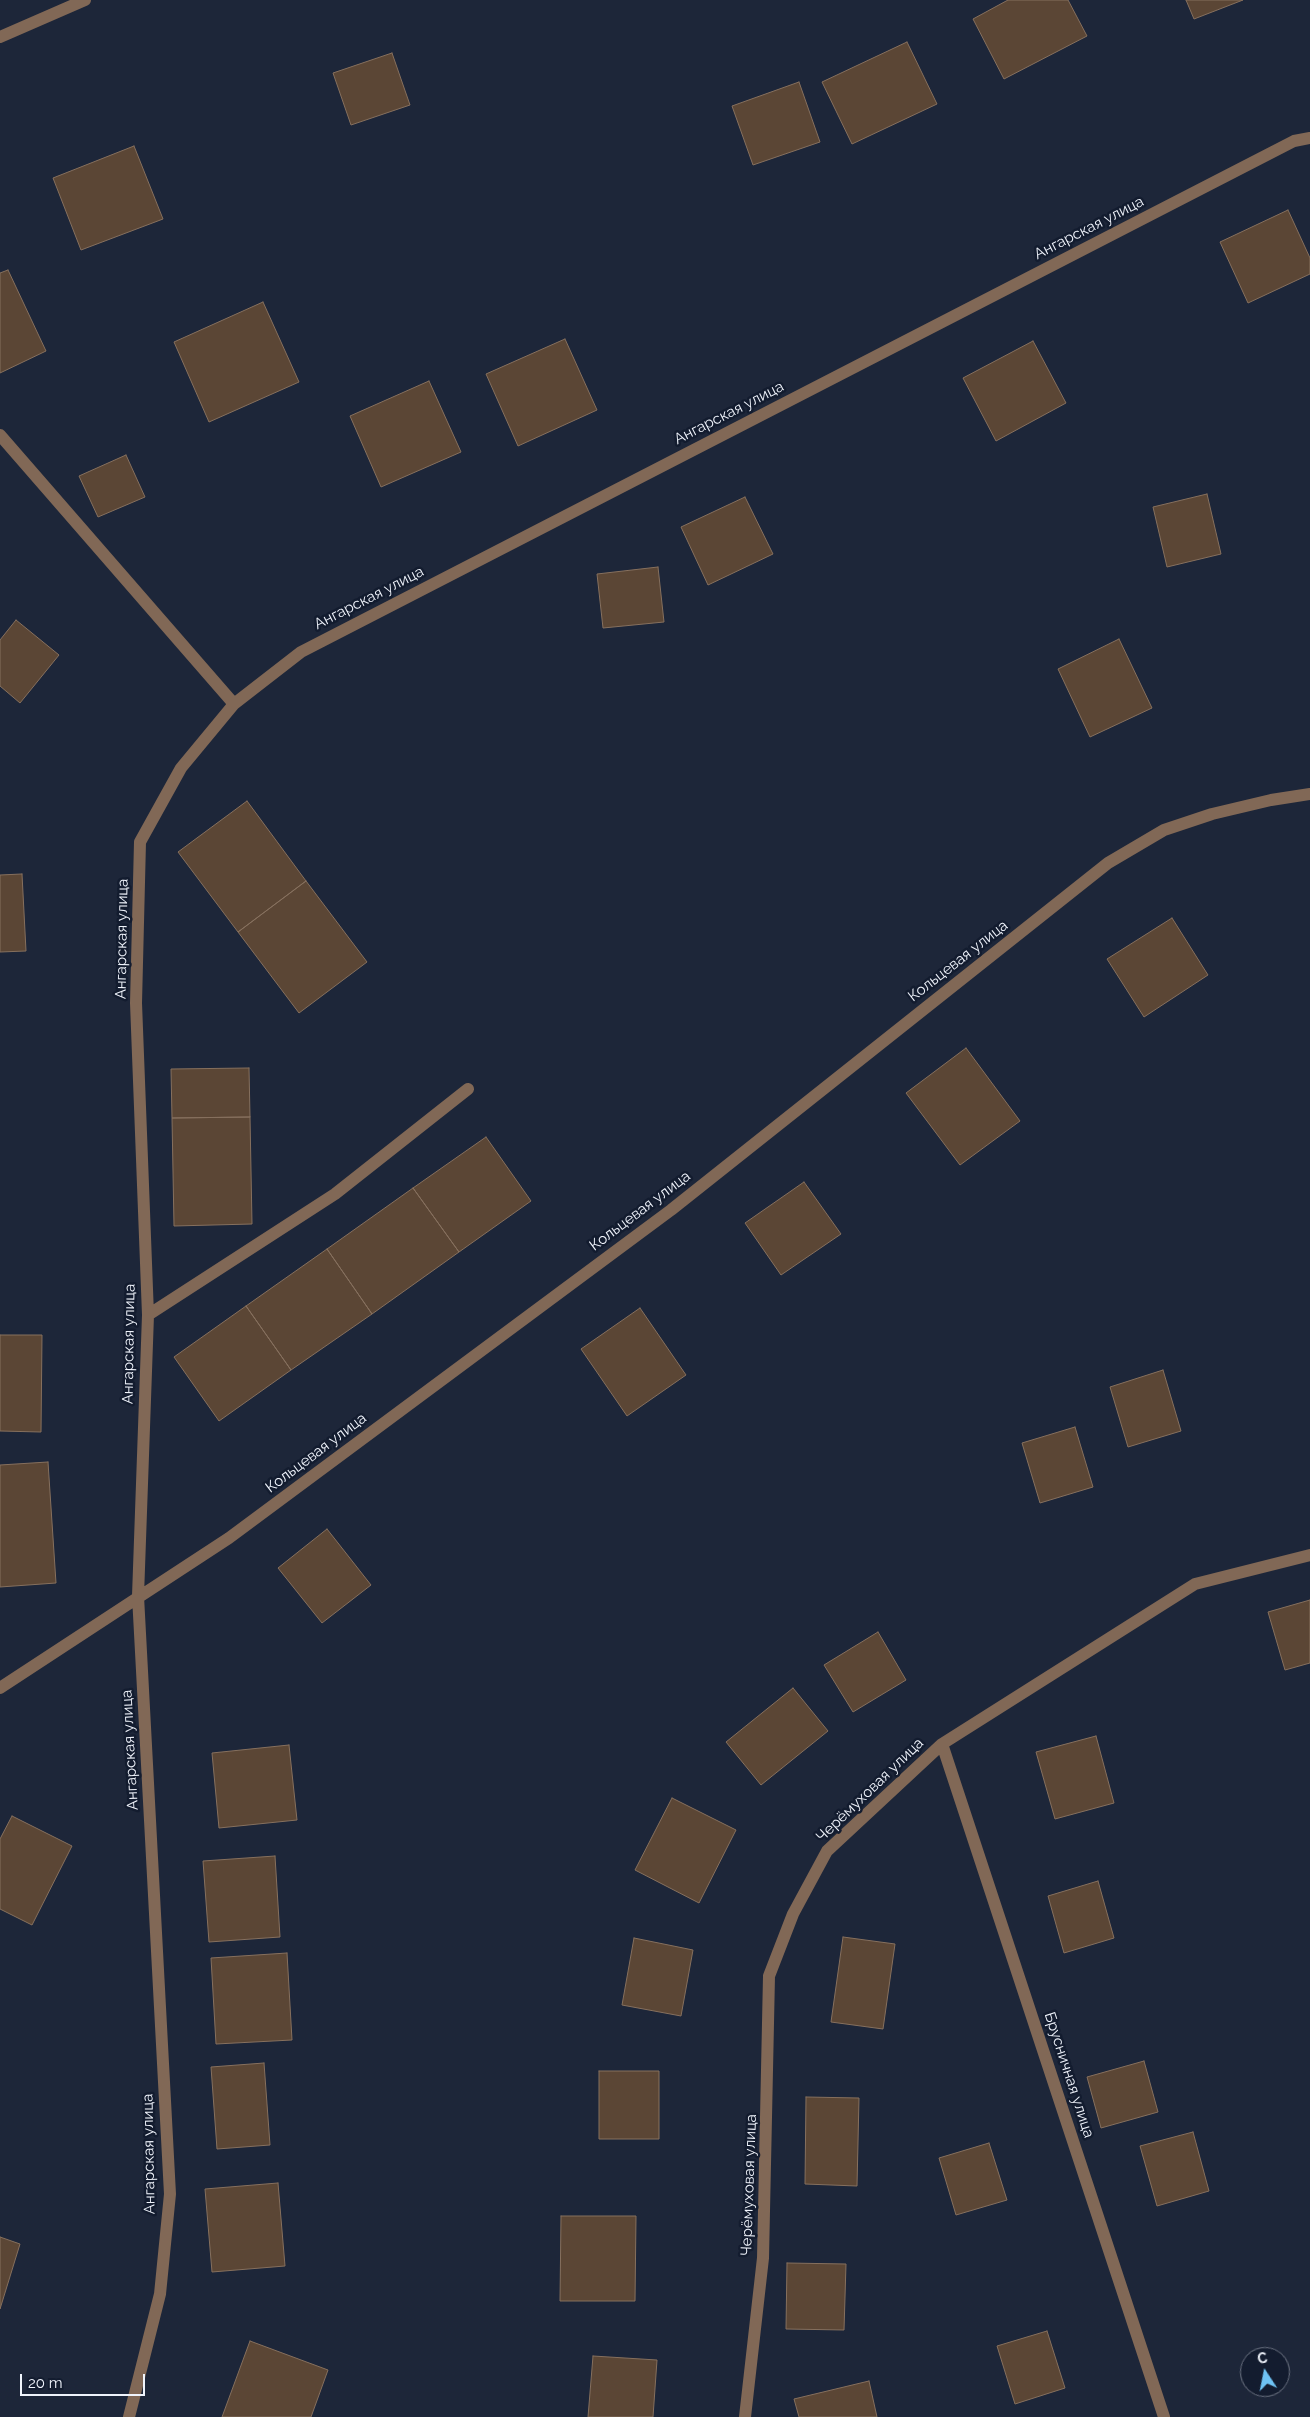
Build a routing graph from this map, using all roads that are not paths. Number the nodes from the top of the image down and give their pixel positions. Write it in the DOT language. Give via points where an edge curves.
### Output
graph roads {
  1 [pos="85,0"];
  2 [pos="0,37"];
  3 [pos="1310,138"];
  4 [pos="0,435"];
  5 [pos="234,704"];
  6 [pos="1310,794"];
  7 [pos="468,1089"];
  8 [pos="148,1316"];
  9 [pos="1310,1555"];
  10 [pos="138,1596"];
  11 [pos="0,1688"];
  12 [pos="942,1744"];
  13 [pos="129,2417"];
  14 [pos="745,2417"];
  15 [pos="1164,2417"];
  1 -- 2 [label="street"];
  3 -- 5 [label="street, Ангарская улица" via="1285,145 301,652"];
  4 -- 5 [label="street"];
  5 -- 8 [label="street, Ангарская улица" via="181,768 140,842 136,1003"];
  6 -- 10 [label="street, Кольцевая улица" via="1212,814 1164,830 1108,863 671,1210 229,1538"];
  7 -- 8 [label="street" via="335,1194"];
  8 -- 10 [label="street, Ангарская улица"];
  9 -- 12 [label="street, Черёмуховая улица" via="1195,1584"];
  10 -- 11 [label="street, Кольцевая улица"];
  10 -- 13 [label="street, Ангарская улица" via="170,2194 160,2294"];
  12 -- 14 [label="street, Черёмуховая улица" via="827,1851 793,1914 769,1976 763,2258"];
  12 -- 15 [label="street, Брусничная улица"];
}
